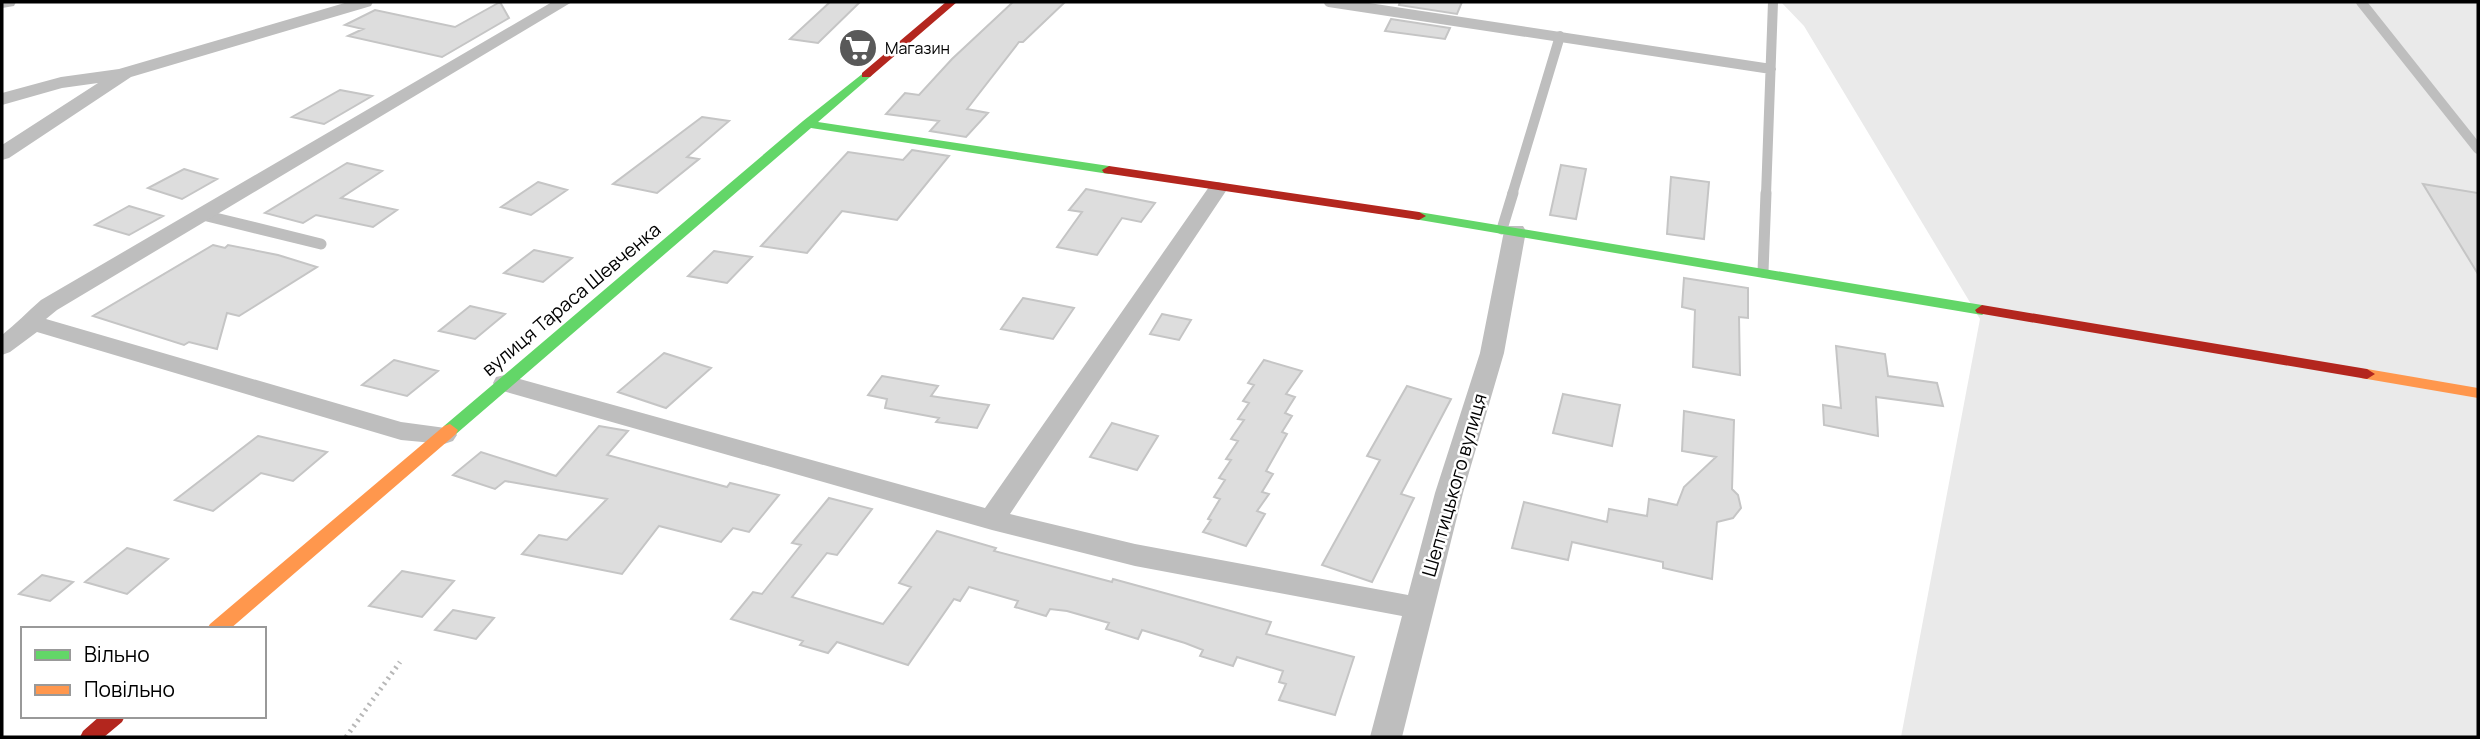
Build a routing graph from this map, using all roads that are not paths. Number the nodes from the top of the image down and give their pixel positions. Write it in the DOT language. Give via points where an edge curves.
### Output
graph roads {
  1 [pos="8,2"];
  2 [pos="365,2"];
  3 [pos="564,2"];
  4 [pos="952,2"];
  5 [pos="1329,2"];
  6 [pos="1773,2"];
  7 [pos="2361,2"];
  8 [pos="2,3"];
  9 [pos="1560,36"];
  10 [pos="1771,69"];
  11 [pos="125,73"];
  12 [pos="2,99"];
  13 [pos="807,124"];
  14 [pos="2478,149"];
  15 [pos="2,154"];
  16 [pos="1218,188"];
  17 [pos="203,215"];
  18 [pos="1508,230"];
  19 [pos="321,244"];
  20 [pos="1763,272"];
  21 [pos="33,323"];
  22 [pos="2,346"];
  23 [pos="505,383"];
  24 [pos="2478,393"];
  25 [pos="444,435"];
  26 [pos="992,520"];
  27 [pos="1419,608"];
  28 [pos="220,627"];
  29 [pos="113,718"];
  30 [pos="90,737"];
  31 [pos="1386,737"];
  1 -- 8 [label="street"];
  2 -- 11 [label="street"];
  3 -- 17 [label="street"];
  4 -- 13 [label="street, вулиця Тараса Шевченка"];
  5 -- 9 [label="lane"];
  6 -- 10 [label="lane"];
  7 -- 14 [label="lane"];
  9 -- 10 [label="lane"];
  9 -- 18 [label="lane"];
  10 -- 20 [label="lane"];
  11 -- 12 [label="street"];
  11 -- 15 [label="street"];
  13 -- 16 [label="street"];
  13 -- 23 [label="street, вулиця Тараса Шевченка"];
  16 -- 18 [label="street"];
  16 -- 26 [label="street"];
  17 -- 19 [label="lane"];
  17 -- 21 [label="street" via="49,305"];
  18 -- 20 [label="street"];
  18 -- 27 [label="street, Шептицького вулиця" via="1492,354"];
  20 -- 24 [label="street"];
  21 -- 22 [label="street"];
  21 -- 25 [label="street" via="401,431"];
  23 -- 25 [label="street, вулиця Тараса Шевченка"];
  23 -- 26 [label="street"];
  25 -- 28 [label="street, вулиця Тараса Шевченка"];
  26 -- 27 [label="street" via="1135,555"];
  27 -- 31 [label="street, Шептицького вулиця"];
  29 -- 30 [label="street"];
}
